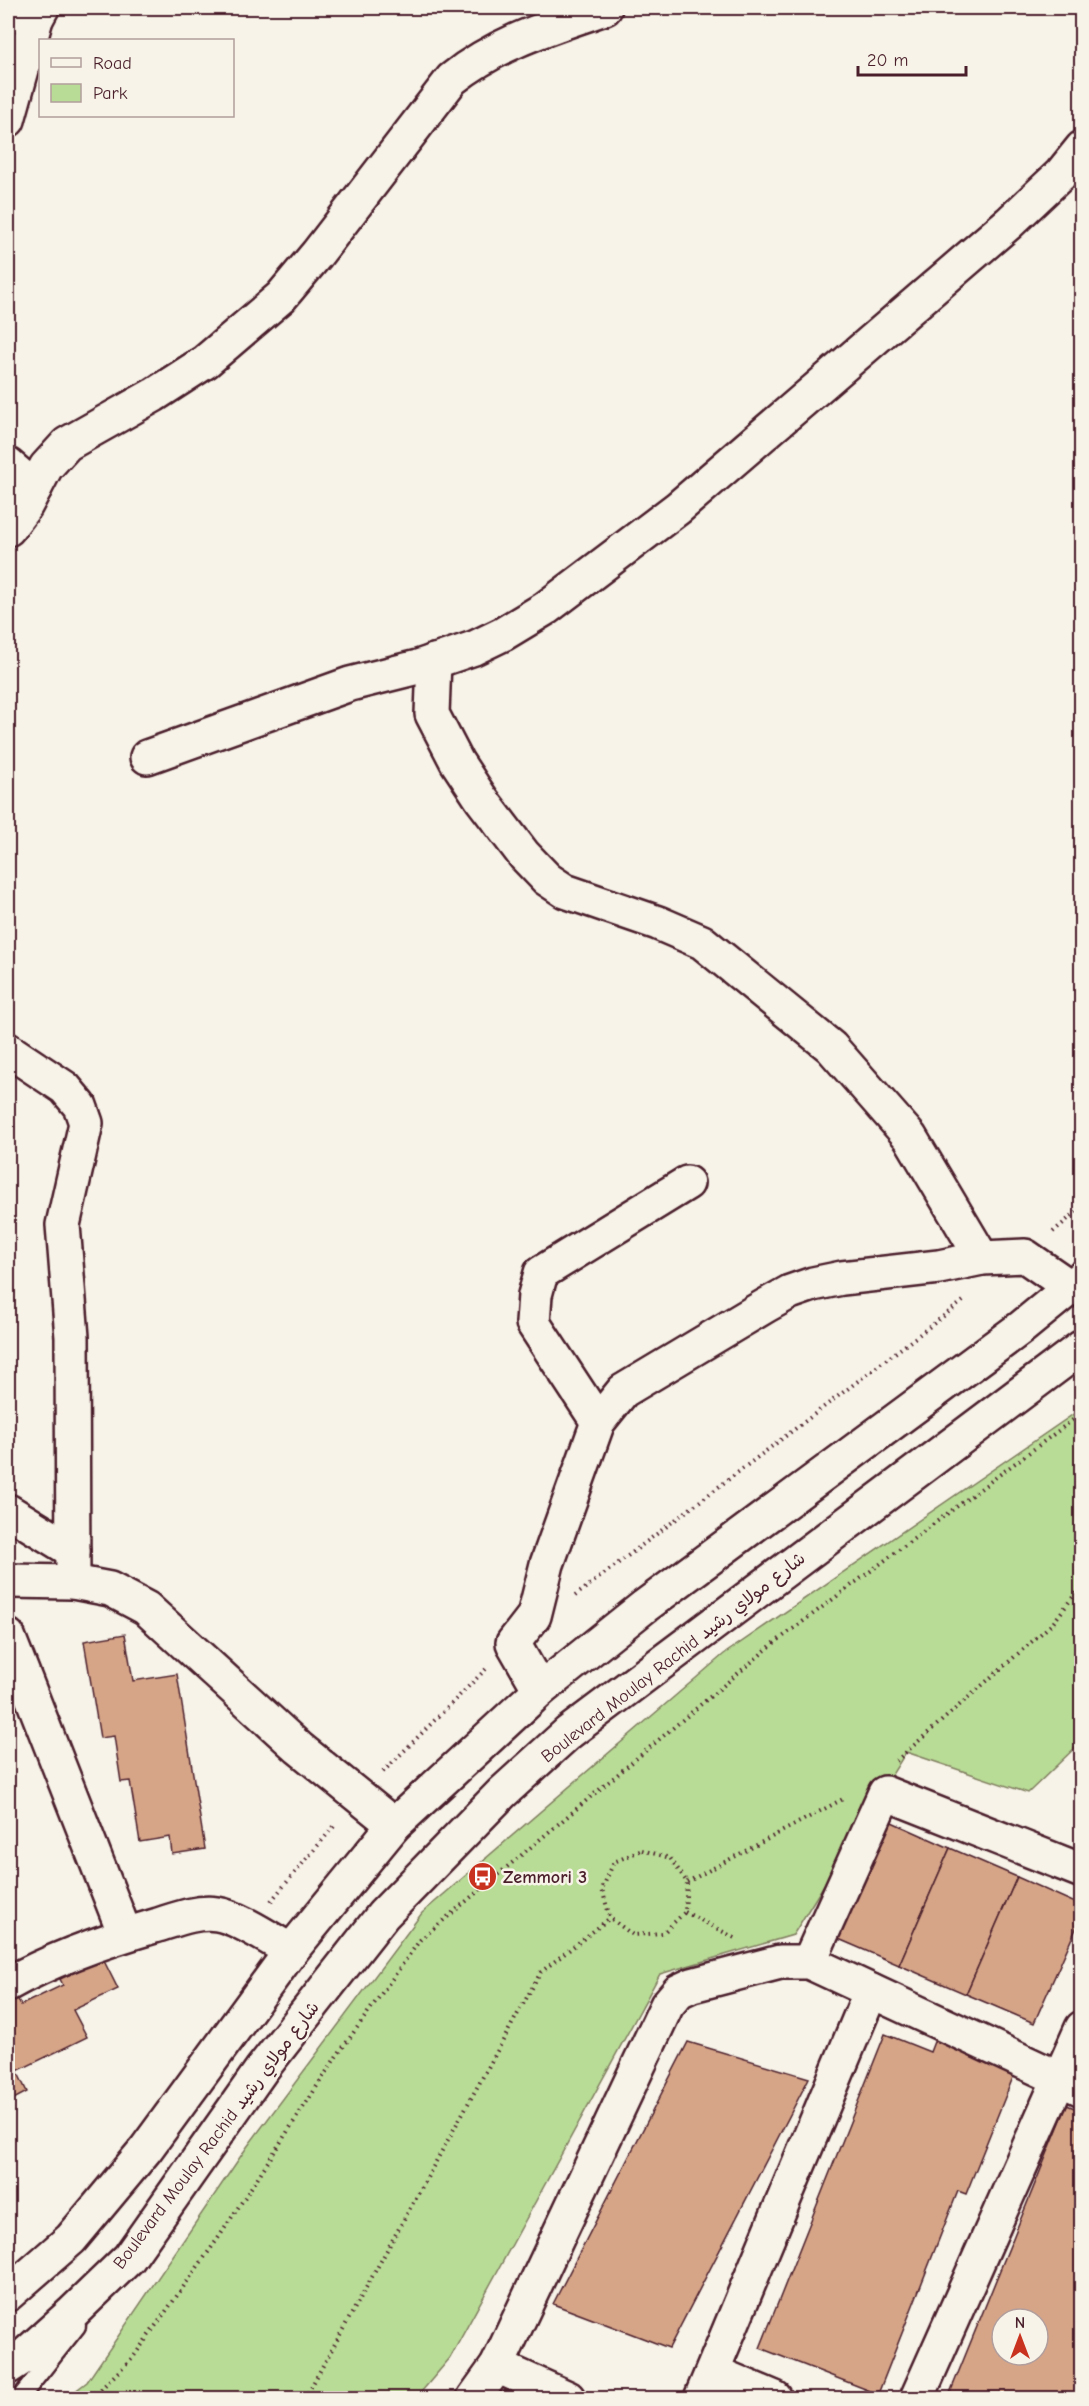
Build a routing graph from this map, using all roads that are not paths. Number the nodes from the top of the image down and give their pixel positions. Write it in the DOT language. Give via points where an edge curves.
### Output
graph roads {
  1 [pos="605,8"];
  2 [pos="29,13"];
  3 [pos="15,69"];
  4 [pos="8,120"];
  5 [pos="1082,148"];
  6 [pos="8,465"];
  7 [pos="35,488"];
  8 [pos="8,529"];
  9 [pos="434,661"];
  10 [pos="147,757"];
  11 [pos="8,1050"];
  12 [pos="687,1183"];
  13 [pos="982,1258"];
  14 [pos="1076,1282"];
  15 [pos="1082,1347"];
  16 [pos="598,1422"];
  17 [pos="8,1511"];
  18 [pos="73,1567"];
  19 [pos="8,1581"];
  20 [pos="8,1636"];
  21 [pos="540,1690"];
  22 [pos="394,1825"];
  23 [pos="1082,1870"];
  24 [pos="125,1934"];
  25 [pos="291,1951"];
  26 [pos="810,1962"];
  27 [pos="8,1984"];
  28 [pos="871,1991"];
  29 [pos="1082,2028"];
  30 [pos="1071,2084"];
  31 [pos="129,2258"];
  32 [pos="8,2294"];
  33 [pos="497,2366"];
  34 [pos="8,2367"];
  35 [pos="707,2385"];
  36 [pos="20,2398"];
  37 [pos="474,2398"];
  38 [pos="568,2398"];
  39 [pos="775,2398"];
  40 [pos="917,2398"];
  1 -- 7 [label="street" via="501,46 452,79 280,297 206,362 68,444 45,467"];
  2 -- 3 [label="street"];
  3 -- 4 [label="street"];
  5 -- 9 [label="street" via="1009,223 678,508 546,608 474,648"];
  6 -- 7 [label="street"];
  7 -- 8 [label="street"];
  9 -- 10 [label="street" via="350,684"];
  9 -- 13 [label="street" via="432,714 463,772 524,855 565,891 702,942 831,1047 910,1137"];
  11 -- 18 [label="street" via="65,1088 80,1106 86,1123 63,1225 72,1328"];
  12 -- 16 [label="street" via="541,1274 534,1295 533,1323"];
  13 -- 14 [label="street" via="1025,1256"];
  13 -- 16 [label="street" via="842,1278 789,1292 623,1391"];
  14 -- 21 [label="street" via="1022,1327 645,1606"];
  15 -- 31 [label="street, Boulevard Moulay Rachid شارع مولاي رشيد" via="577,1726 502,1792 383,1915 262,2069"];
  16 -- 21 [label="street" via="547,1564 534,1616 513,1643"];
  17 -- 18 [label="street"];
  18 -- 19 [label="street"];
  18 -- 22 [label="street" via="146,1608 290,1740"];
  20 -- 24 [label="street"];
  21 -- 22 [label="street"];
  22 -- 25 [label="street"];
  23 -- 26 [label="street" via="889,1778"];
  24 -- 25 [label="street" via="194,1914 218,1914"];
  24 -- 27 [label="street"];
  25 -- 32 [label="street" via="146,2149 71,2239"];
  26 -- 28 [label="street"];
  26 -- 33 [label="street" via="780,1962 692,1985 679,1991 667,2006"];
  28 -- 30 [label="street"];
  28 -- 35 [label="street"];
  29 -- 30 [label="street"];
  30 -- 40 [label="street"];
  31 -- 34 [label="street, Boulevard Moulay Rachid شارع مولاي رشيد"];
  31 -- 36 [label="lane"];
  33 -- 37 [label="street"];
  33 -- 38 [label="street"];
  35 -- 39 [label="street"];
}
